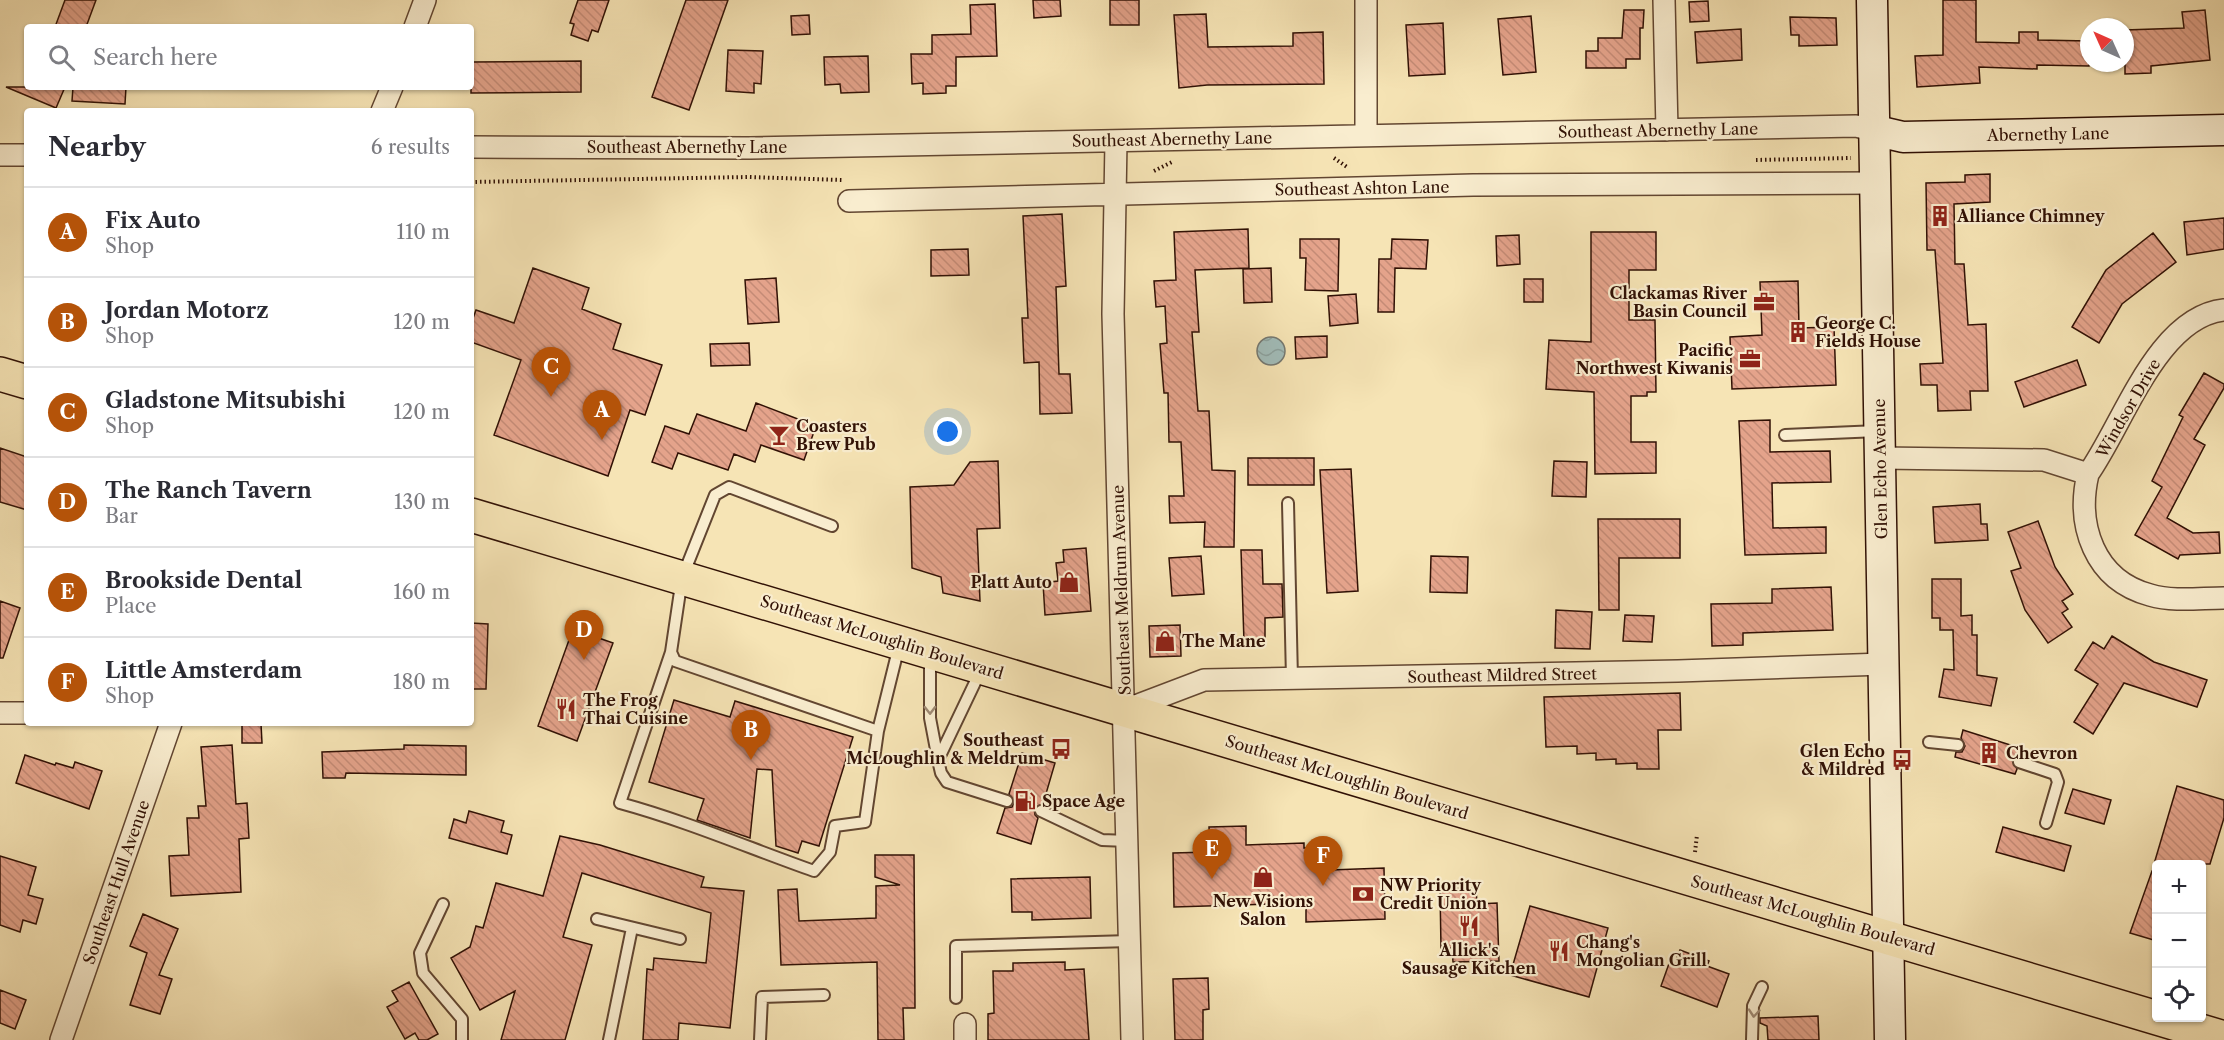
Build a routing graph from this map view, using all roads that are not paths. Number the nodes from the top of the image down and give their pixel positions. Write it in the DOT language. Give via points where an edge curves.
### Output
graph roads {
  1 [pos="425,0"];
  2 [pos="1366,0"];
  3 [pos="1664,0"];
  4 [pos="1872,0"];
  5 [pos="416,24"];
  6 [pos="391,90"];
  7 [pos="383,108"];
  8 [pos="1666,130"];
  9 [pos="1873,130"];
  10 [pos="2224,130"];
  11 [pos="1366,135"];
  12 [pos="1116,141"];
  13 [pos="474,147"];
  14 [pos="0,155"];
  15 [pos="24,155"];
  16 [pos="1874,183"];
  17 [pos="1115,194"];
  18 [pos="849,201"];
  19 [pos="2224,310"];
  20 [pos="0,374"];
  21 [pos="24,381"];
  22 [pos="1785,435"];
  23 [pos="1880,445"];
  24 [pos="2088,474"];
  25 [pos="1288,503"];
  26 [pos="474,516"];
  27 [pos="832,526"];
  28 [pos="682,578"];
  29 [pos="2224,598"];
  30 [pos="915,647"];
  31 [pos="671,652"];
  32 [pos="1884,664"];
  33 [pos="982,667"];
  34 [pos="1292,679"];
  35 [pos="1125,710"];
  36 [pos="0,713"];
  37 [pos="24,713"];
  38 [pos="170,726"];
  39 [pos="878,731"];
  40 [pos="1929,742"];
  41 [pos="1958,745"];
  42 [pos="938,760"];
  43 [pos="2019,762"];
  44 [pos="1007,801"];
  45 [pos="1041,811"];
  46 [pos="2046,823"];
  47 [pos="1128,841"];
  48 [pos="443,904"];
  49 [pos="597,919"];
  50 [pos="632,928"];
  51 [pos="1889,937"];
  52 [pos="680,939"];
  53 [pos="1130,941"];
  54 [pos="1762,987"];
  55 [pos="824,995"];
  56 [pos="956,998"];
  57 [pos="2224,1038"];
  58 [pos="62,1040"];
  59 [pos="462,1040"];
  60 [pos="609,1040"];
  61 [pos="760,1040"];
  62 [pos="1132,1040"];
  63 [pos="1752,1040"];
  64 [pos="1890,1040"];
  1 -- 5 [label="street"];
  2 -- 11 [label="street"];
  3 -- 8 [label="street"];
  4 -- 9 [label="street, Glen Echo Avenue"];
  6 -- 7 [label="street"];
  8 -- 9 [label="street, Southeast Abernethy Lane" via="1856,126"];
  8 -- 11 [label="street, Southeast Abernethy Lane"];
  9 -- 10 [label="street, Abernethy Lane" via="1903,136"];
  9 -- 16 [label="street, Glen Echo Avenue"];
  11 -- 12 [label="street, Southeast Abernethy Lane"];
  12 -- 13 [label="street, Southeast Abernethy Lane" via="750,148"];
  12 -- 17 [label="street, Southeast Meldrum Avenue"];
  14 -- 15 [label="street"];
  16 -- 17 [label="street, Southeast Ashton Lane" via="1473,185"];
  16 -- 23 [label="street, Glen Echo Avenue"];
  17 -- 18 [label="street, Southeast Ashton Lane"];
  17 -- 35 [label="street, Southeast Meldrum Avenue" via="1113,314"];
  19 -- 24 [label="street, Windsor Drive" via="2199,318 2168,344 2154,361"];
  20 -- 21 [label="main road"];
  22 -- 23 [label="lane"];
  23 -- 24 [label="street, Windsor Drive" via="2044,460"];
  23 -- 32 [label="street, Glen Echo Avenue"];
  24 -- 29 [label="street" via="2083,495 2085,528 2098,558 2112,574 2150,595"];
  25 -- 34 [label="lane"];
  26 -- 28 [label="main road, Southeast McLoughlin Boulevard"];
  27 -- 28 [label="lane" via="729,487 715,495"];
  28 -- 30 [label="main road, Southeast McLoughlin Boulevard"];
  28 -- 31 [label="lane"];
  30 -- 33 [label="main road, Southeast McLoughlin Boulevard"];
  30 -- 39 [label="lane"];
  30 -- 42 [label="lane, one-way"];
  31 -- 39 [label="lane" via="675,661"];
  31 -- 39 [label="lane" via="620,803 679,820 814,871 830,852 835,826 865,822"];
  32 -- 34 [label="street, Southeast Mildred Street"];
  32 -- 51 [label="street, Glen Echo Avenue"];
  33 -- 35 [label="main road, Southeast McLoughlin Boulevard"];
  33 -- 42 [label="lane"];
  34 -- 35 [label="street, Southeast Mildred Street" via="1204,680"];
  35 -- 47 [label="street, Southeast Meldrum Avenue"];
  35 -- 51 [label="main road, Southeast McLoughlin Boulevard"];
  36 -- 37 [label="street"];
  38 -- 58 [label="street, Southeast Hull Avenue"];
  40 -- 41 [label="lane"];
  42 -- 44 [label="lane" via="940,773 947,782"];
  43 -- 46 [label="lane" via="2055,774 2058,782"];
  45 -- 47 [label="lane" via="1101,840"];
  47 -- 53 [label="street, Southeast Meldrum Avenue"];
  48 -- 59 [label="lane" via="420,953 423,973 462,1019"];
  49 -- 50 [label="lane"];
  50 -- 52 [label="lane"];
  50 -- 60 [label="lane"];
  51 -- 57 [label="main road, Southeast McLoughlin Boulevard"];
  51 -- 64 [label="street, Glen Echo Avenue"];
  53 -- 56 [label="lane" via="957,946"];
  53 -- 62 [label="street, Southeast Meldrum Avenue"];
  54 -- 63 [label="lane, one-way" via="1753,1006"];
  55 -- 61 [label="lane" via="762,997"];
}
